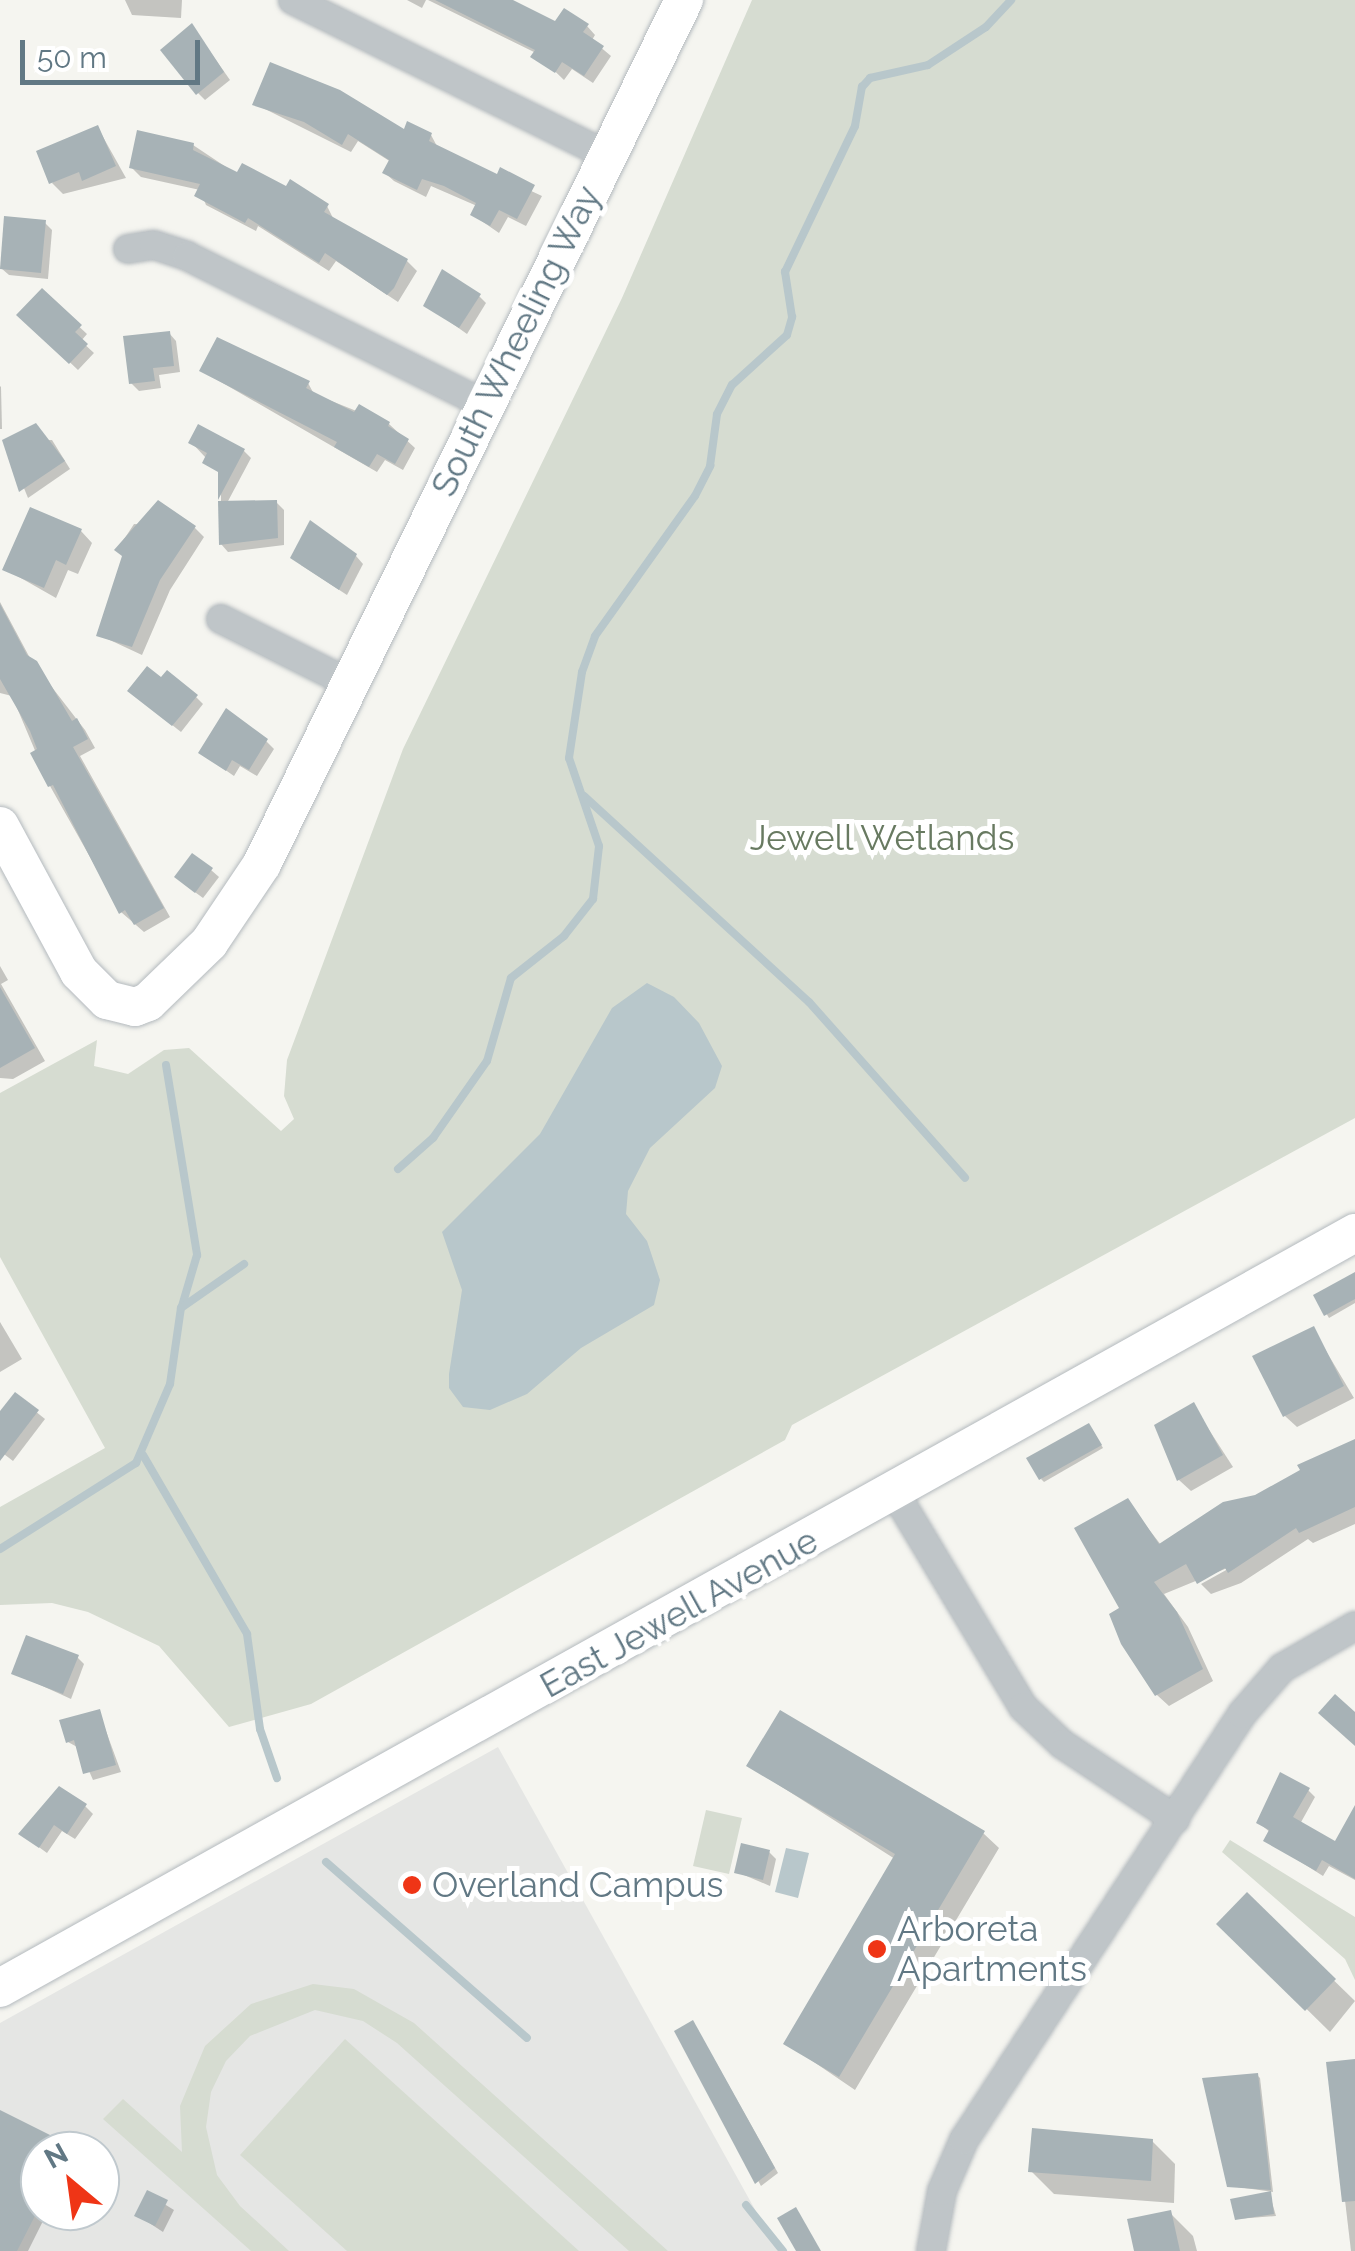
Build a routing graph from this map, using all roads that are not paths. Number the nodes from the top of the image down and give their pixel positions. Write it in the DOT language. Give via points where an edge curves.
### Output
graph roads {
  1 [pos="293,0"];
  2 [pos="684,0"];
  3 [pos="607,155"];
  4 [pos="128,248"];
  5 [pos="486,405"];
  6 [pos="221,619"];
  7 [pos="349,683"];
  8 [pos="0,826"];
  9 [pos="1355,1234"];
  10 [pos="895,1493"];
  11 [pos="1355,1626"];
  12 [pos="1175,1819"];
  13 [pos="0,1988"];
  14 [pos="932,2251"];
  1 -- 3 [label="street"];
  2 -- 3 [label="street, South Wheeling Way"];
  3 -- 5 [label="street, South Wheeling Way"];
  4 -- 5 [label="street" via="154,246 186,256"];
  5 -- 7 [label="street, South Wheeling Way"];
  6 -- 7 [label="street"];
  7 -- 8 [label="street, South Wheeling Way" via="262,864 210,944 135,1008 108,1000 79,972"];
  9 -- 10 [label="street, East Jewell Avenue"];
  10 -- 12 [label="street" via="987,1655 1028,1713 1062,1744"];
  10 -- 13 [label="street, East Jewell Avenue"];
  11 -- 12 [label="street" via="1264,1684"];
  12 -- 14 [label="street" via="964,2140 942,2191"];
}
